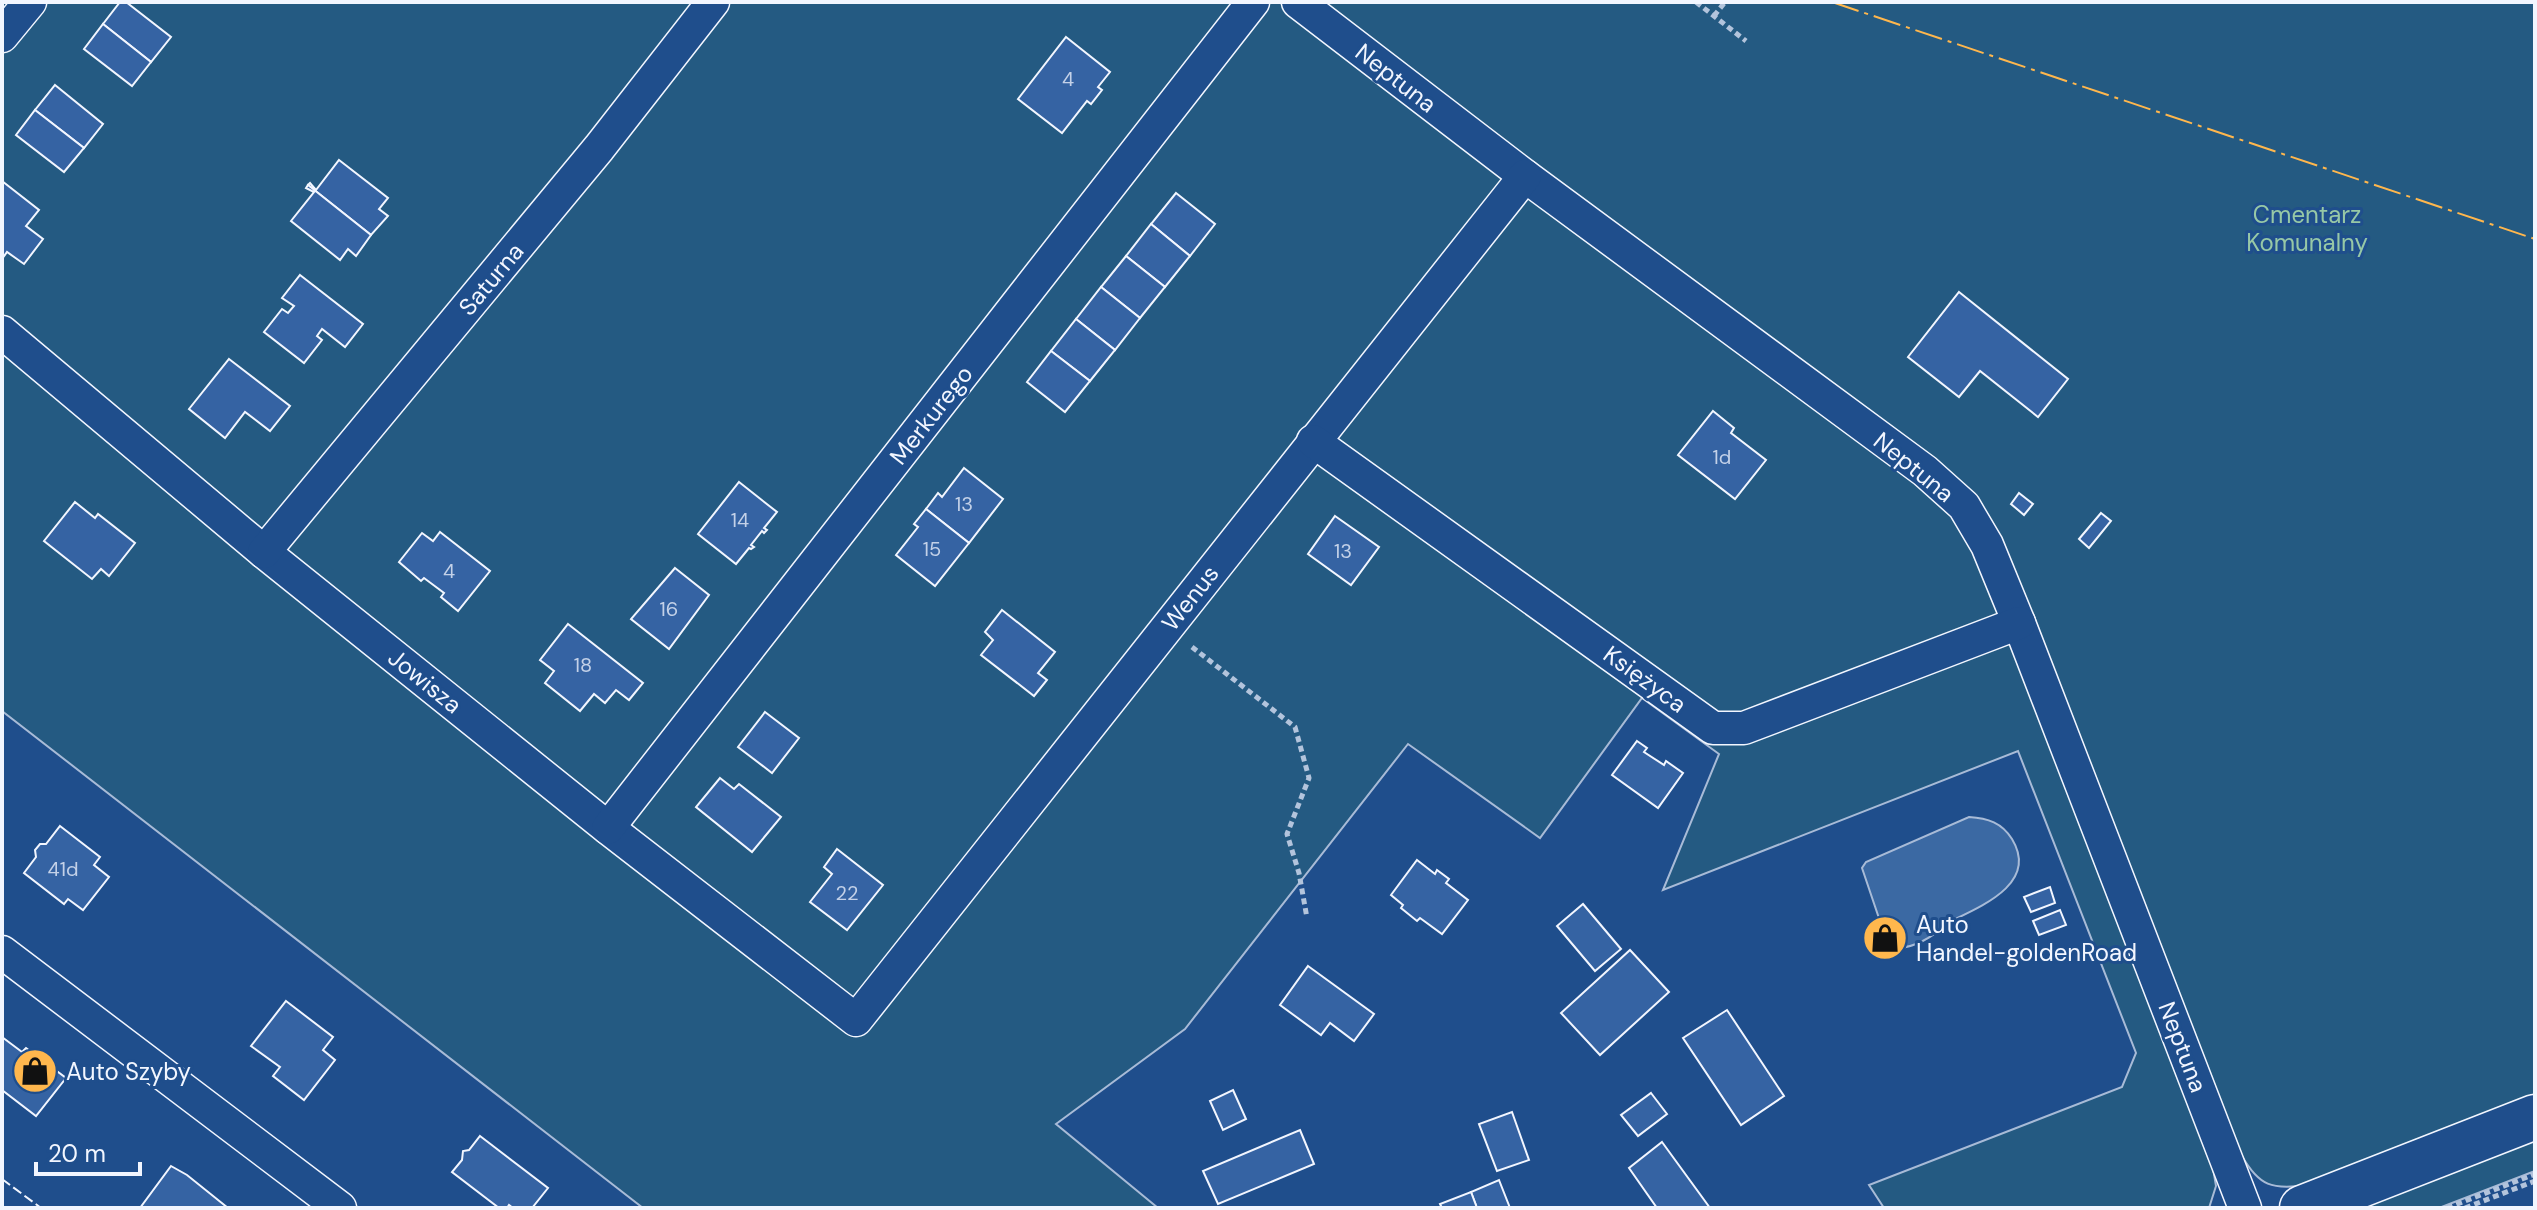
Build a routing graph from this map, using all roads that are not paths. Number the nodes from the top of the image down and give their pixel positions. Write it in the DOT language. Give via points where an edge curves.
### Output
graph roads {
  1 [pos="30,2"];
  2 [pos="713,2"];
  3 [pos="1253,2"];
  4 [pos="1298,2"];
  5 [pos="2,36"];
  6 [pos="1525,176"];
  7 [pos="2,332"];
  8 [pos="1313,441"];
  9 [pos="264,552"];
  10 [pos="2019,623"];
  11 [pos="608,828"];
  12 [pos="2,952"];
  13 [pos="856,1020"];
  14 [pos="2535,1117"];
  15 [pos="340,1208"];
  16 [pos="2245,1208"];
  17 [pos="2302,1208"];
  1 -- 5 [label="street"];
  2 -- 9 [label="street, Saturna" via="599,148"];
  3 -- 11 [label="street, Merkurego"];
  4 -- 6 [label="street, Neptuna"];
  6 -- 8 [label="street, Wenus"];
  6 -- 10 [label="street, Neptuna" via="1925,471 1964,506 1987,545"];
  7 -- 9 [label="street, Jowisza"];
  8 -- 10 [label="street, Księżyca" via="1713,728 1744,728"];
  8 -- 13 [label="street, Wenus"];
  9 -- 11 [label="street, Jowisza"];
  10 -- 16 [label="street, Neptuna"];
  11 -- 13 [label="street, Jowisza"];
  12 -- 15 [label="street"];
  14 -- 17 [label="street"];
}
